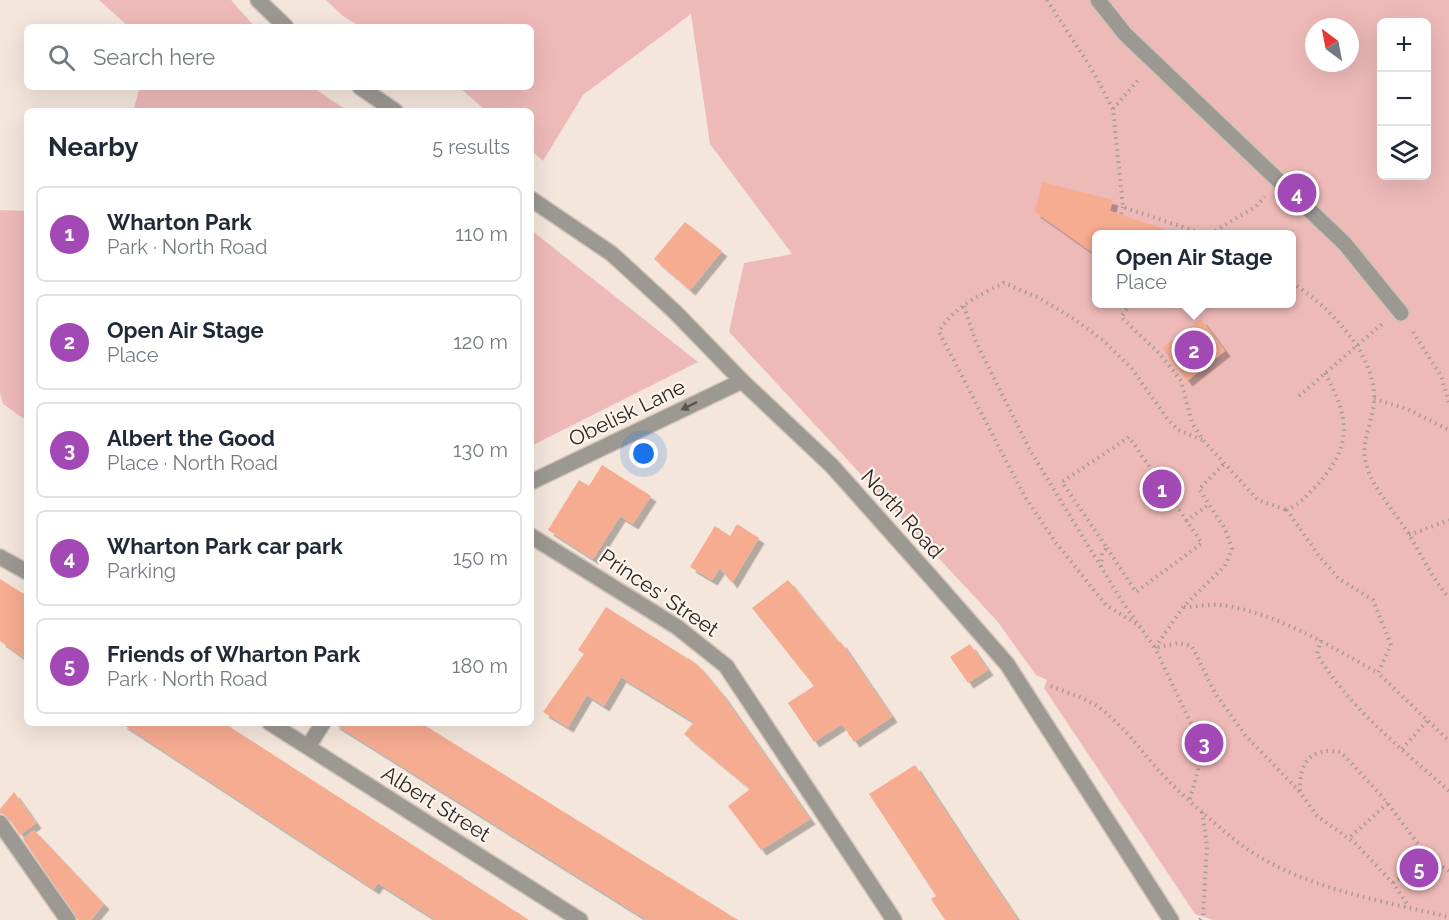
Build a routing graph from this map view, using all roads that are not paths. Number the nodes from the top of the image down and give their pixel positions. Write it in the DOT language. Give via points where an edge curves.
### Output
graph roads {
  1 [pos="258,0"];
  2 [pos="1098,0"];
  3 [pos="283,24"];
  4 [pos="364,90"];
  5 [pos="391,108"];
  6 [pos="534,201"];
  7 [pos="1401,313"];
  8 [pos="742,381"];
  9 [pos="534,481"];
  10 [pos="534,538"];
  11 [pos="0,557"];
  12 [pos="24,570"];
  13 [pos="275,726"];
  14 [pos="321,726"];
  15 [pos="308,747"];
  16 [pos="0,823"];
  17 [pos="68,920"];
  18 [pos="580,920"];
  19 [pos="894,920"];
  20 [pos="1171,920"];
  1 -- 3 [label="street"];
  2 -- 7 [label="street" via="1125,34 1345,244"];
  4 -- 5 [label="street"];
  6 -- 8 [label="street, North Road" via="612,254"];
  8 -- 9 [label="street, Obelisk Lane, one-way"];
  8 -- 20 [label="street, North Road" via="832,466 1007,664"];
  10 -- 19 [label="street, Princes' Street" via="677,627 726,666"];
  11 -- 12 [label="street"];
  13 -- 15 [label="street, Albert Street"];
  14 -- 15 [label="street"];
  15 -- 18 [label="street, Albert Street"];
  16 -- 17 [label="street"];
}
